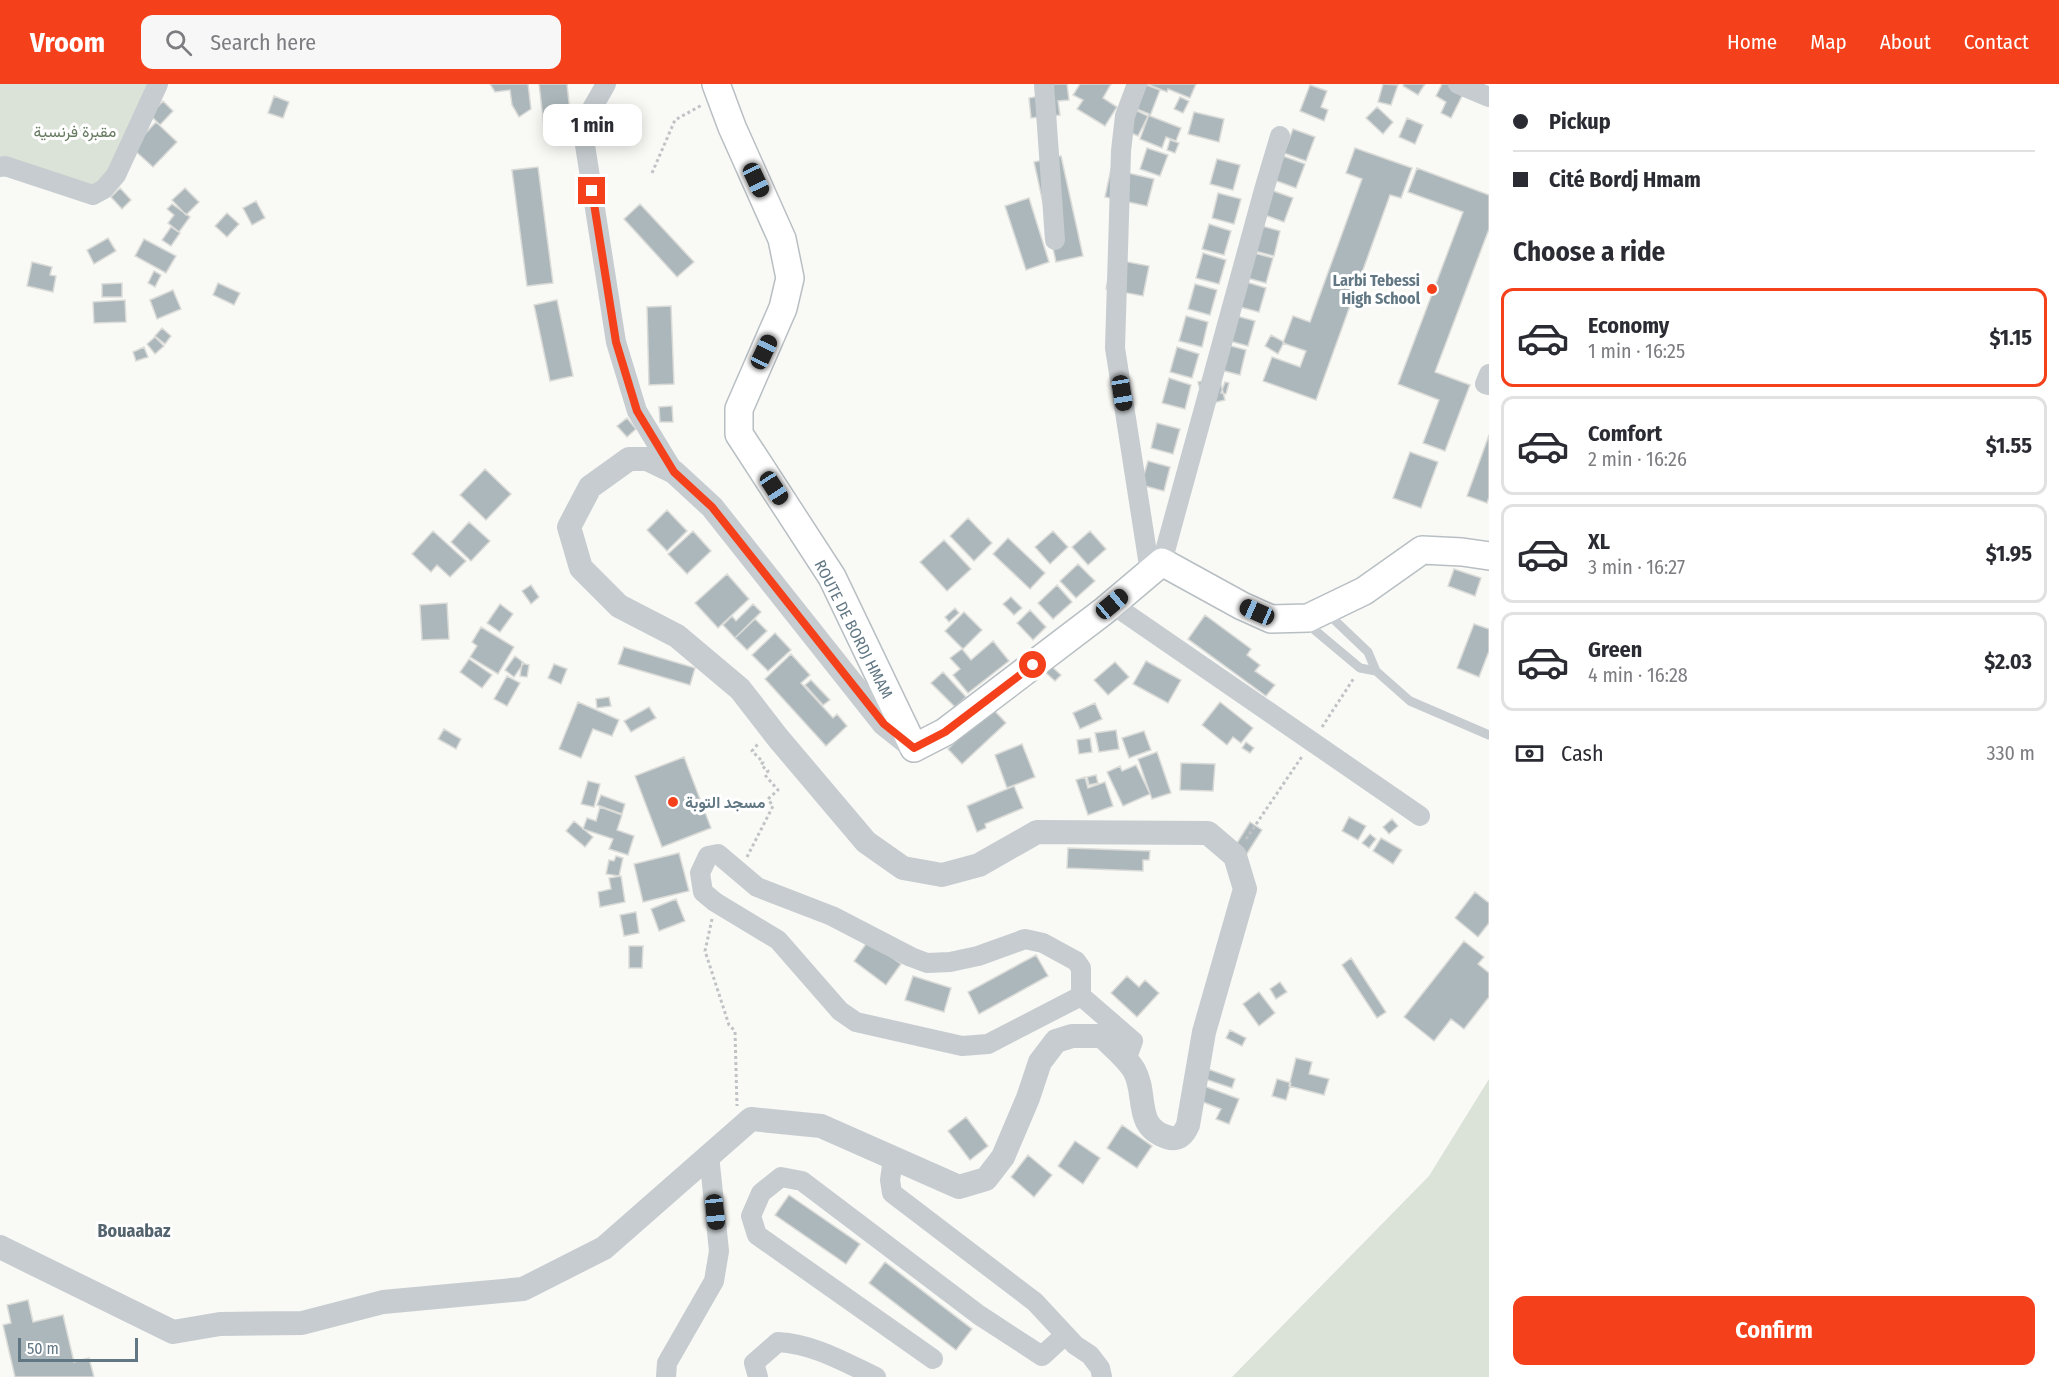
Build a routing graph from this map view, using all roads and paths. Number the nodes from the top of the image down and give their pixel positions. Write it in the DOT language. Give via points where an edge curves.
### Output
graph roads {
  1 [pos="158,84"];
  2 [pos="606,84"];
  3 [pos="1044,84"];
  4 [pos="1137,84"];
  5 [pos="1458,84"];
  6 [pos="718,89"];
  7 [pos="1489,97"];
  8 [pos="1280,136"];
  9 [pos="0,167"];
  10 [pos="652,173"];
  11 [pos="1054,240"];
  12 [pos="674,472"];
  13 [pos="1489,556"];
  14 [pos="1156,567"];
  15 [pos="1112,604"];
  16 [pos="1313,614"];
  17 [pos="1360,668"];
  18 [pos="1376,671"];
  19 [pos="771,729"];
  20 [pos="1489,735"];
  21 [pos="1312,742"];
  22 [pos="914,748"];
  23 [pos="1420,816"];
  24 [pos="1235,855"];
  25 [pos="739,872"];
  26 [pos="715,902"];
  27 [pos="1081,996"];
  28 [pos="1126,1060"];
  29 [pos="737,1131"];
  30 [pos="709,1155"];
  31 [pos="893,1159"];
  32 [pos="0,1247"];
  33 [pos="1065,1335"];
  34 [pos="933,1359"];
  35 [pos="666,1377"];
  36 [pos="758,1377"];
  37 [pos="876,1377"];
  38 [pos="1102,1377"];
  1 -- 9 [label="street" via="116,175 93,195"];
  2 -- 12 [label="street" via="582,126 616,342 637,411"];
  3 -- 11 [label="street"];
  4 -- 14 [label="street" via="1125,116 1121,151 1115,348"];
  5 -- 7 [label="street"];
  6 -- 10 [label="path" via="675,120"];
  6 -- 22 [label="main road, ROUTE DE BORDJ HMAM" via="782,238 790,278 783,308 740,409 739,434 832,578"];
  8 -- 14 [label="street"];
  12 -- 19 [label="street" via="647,459 629,459 590,487 569,527 581,568 619,606 677,636 740,689"];
  12 -- 22 [label="street" via="712,507 884,724"];
  13 -- 16 [label="main road" via="1422,550 1364,591"];
  14 -- 15 [label="main road"];
  14 -- 16 [label="main road" via="1271,619"];
  15 -- 21 [label="street"];
  15 -- 22 [label="main road" via="945,732"];
  16 -- 17 [label="lane"];
  16 -- 18 [label="lane" via="1368,652"];
  17 -- 18 [label="lane"];
  17 -- 21 [label="path"];
  18 -- 20 [label="lane" via="1410,701"];
  19 -- 24 [label="street" via="866,842 903,868 942,875 979,865 1037,832 1208,833"];
  19 -- 25 [label="path" via="752,751 763,762 761,765 768,771 765,775 778,790 768,799 773,806"];
  21 -- 23 [label="street"];
  21 -- 24 [label="path"];
  24 -- 28 [label="street" via="1245,889 1204,1032 1188,1125 1179,1138 1157,1134 1149,1125 1135,1072"];
  25 -- 26 [label="street" via="718,854 708,856 700,873 703,892"];
  25 -- 27 [label="street" via="757,887 832,916 927,963 978,956 1025,939 1042,943 1076,961 1081,968"];
  26 -- 27 [label="street" via="778,940 840,1011 856,1022 962,1047 988,1044"];
  26 -- 29 [label="path" via="705,951 729,1025 735,1031"];
  27 -- 28 [label="street" via="1133,1041"];
  28 -- 31 [label="street" via="1102,1036 1072,1036 1056,1041 1040,1062 1002,1157 986,1179 959,1187"];
  29 -- 30 [label="street"];
  29 -- 31 [label="street" via="751,1119 822,1126"];
  30 -- 32 [label="street" via="604,1248 523,1289 383,1302 302,1323 220,1324 173,1332"];
  30 -- 35 [label="street" via="719,1251 714,1281 668,1363"];
  31 -- 33 [label="street" via="892,1193 1035,1302"];
  33 -- 34 [label="street" via="1042,1356 979,1315 802,1181 781,1177 760,1193 751,1216 758,1235"];
  33 -- 38 [label="street" via="1090,1355"];
  36 -- 37 [label="street" via="754,1363 778,1342 818,1350"];
}
